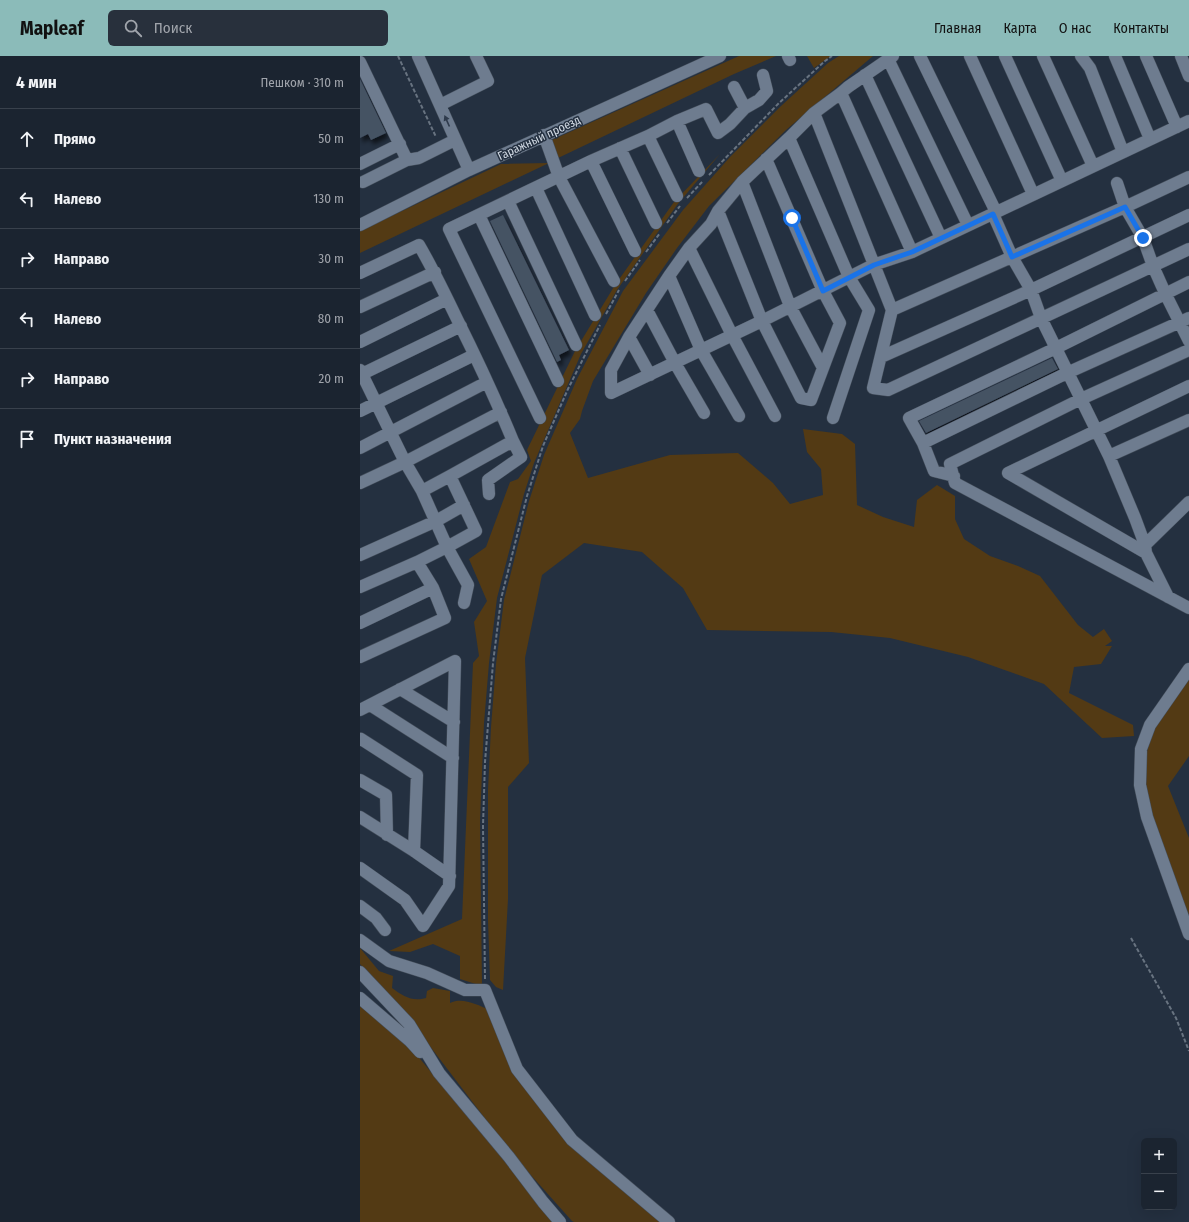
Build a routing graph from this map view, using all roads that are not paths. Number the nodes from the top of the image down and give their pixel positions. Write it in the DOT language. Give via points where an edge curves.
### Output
graph roads {
  1 [pos="418,56"];
  2 [pos="476,56"];
  3 [pos="720,56"];
  4 [pos="920,56"];
  5 [pos="970,56"];
  6 [pos="1005,56"];
  7 [pos="1043,56"];
  8 [pos="1081,56"];
  9 [pos="1115,56"];
  10 [pos="1146,56"];
  11 [pos="1181,56"];
  12 [pos="891,58"];
  13 [pos="360,62"];
  14 [pos="763,75"];
  15 [pos="865,75"];
  16 [pos="1189,76"];
  17 [pos="734,87"];
  18 [pos="841,93"];
  19 [pos="440,106"];
  20 [pos="745,108"];
  21 [pos="814,113"];
  22 [pos="677,121"];
  23 [pos="1189,121"];
  24 [pos="1176,127"];
  25 [pos="544,135"];
  26 [pos="648,136"];
  27 [pos="789,138"];
  28 [pos="1150,139"];
  29 [pos="455,140"];
  30 [pos="400,144"];
  31 [pos="620,148"];
  32 [pos="1123,152"];
  33 [pos="766,159"];
  34 [pos="407,160"];
  35 [pos="591,161"];
  36 [pos="360,164"];
  37 [pos="1093,166"];
  38 [pos="469,170"];
  39 [pos="559,176"];
  40 [pos="704,176"];
  41 [pos="1189,177"];
  42 [pos="1062,181"];
  43 [pos="363,182"];
  44 [pos="742,182"];
  45 [pos="1117,183"];
  46 [pos="536,188"];
  47 [pos="1033,194"];
  48 [pos="676,196"];
  49 [pos="508,201"];
  50 [pos="1125,207"];
  51 [pos="718,211"];
  52 [pos="995,213"];
  53 [pos="479,215"];
  54 [pos="1189,215"];
  55 [pos="360,225"];
  56 [pos="968,225"];
  57 [pos="661,227"];
  58 [pos="941,238"];
  59 [pos="1143,238"];
  60 [pos="689,248"];
  61 [pos="1189,249"];
  62 [pos="635,251"];
  63 [pos="912,252"];
  64 [pos="1012,257"];
  65 [pos="874,265"];
  66 [pos="1153,266"];
  67 [pos="435,272"];
  68 [pos="360,273"];
  69 [pos="669,276"];
  70 [pos="849,277"];
  71 [pos="1189,282"];
  72 [pos="619,285"];
  73 [pos="1031,290"];
  74 [pos="823,291"];
  75 [pos="1165,293"];
  76 [pos="447,299"];
  77 [pos="790,306"];
  78 [pos="360,307"];
  79 [pos="647,310"];
  80 [pos="892,310"];
  81 [pos="601,317"];
  82 [pos="1041,318"];
  83 [pos="1185,320"];
  84 [pos="762,321"];
  85 [pos="461,326"];
  86 [pos="732,335"];
  87 [pos="629,336"];
  88 [pos="1189,341"];
  89 [pos="360,342"];
  90 [pos="576,345"];
  91 [pos="1056,348"];
  92 [pos="701,350"];
  93 [pos="1189,350"];
  94 [pos="474,355"];
  95 [pos="880,357"];
  96 [pos="675,363"];
  97 [pos="823,368"];
  98 [pos="361,373"];
  99 [pos="1068,373"];
  100 [pos="650,375"];
  101 [pos="558,381"];
  102 [pos="487,382"];
  103 [pos="1189,386"];
  104 [pos="1081,399"];
  105 [pos="376,402"];
  106 [pos="360,411"];
  107 [pos="501,412"];
  108 [pos="704,413"];
  109 [pos="739,416"];
  110 [pos="775,416"];
  111 [pos="540,418"];
  112 [pos="833,418"];
  113 [pos="1189,420"];
  114 [pos="1096,430"];
  115 [pos="390,433"];
  116 [pos="513,441"];
  117 [pos="923,444"];
  118 [pos="360,448"];
  119 [pos="1109,456"];
  120 [pos="405,462"];
  121 [pos="450,476"];
  122 [pos="954,476"];
  123 [pos="360,483"];
  124 [pos="422,491"];
  125 [pos="489,494"];
  126 [pos="1189,502"];
  127 [pos="464,505"];
  128 [pos="436,521"];
  129 [pos="447,547"];
  130 [pos="1145,549"];
  131 [pos="360,555"];
  132 [pos="417,562"];
  133 [pos="360,588"];
  134 [pos="433,588"];
  135 [pos="1168,597"];
  136 [pos="464,603"];
  137 [pos="1189,608"];
  138 [pos="360,623"];
  139 [pos="360,657"];
  140 [pos="1189,669"];
  141 [pos="400,689"];
  142 [pos="365,708"];
  143 [pos="454,722"];
  144 [pos="360,740"];
  145 [pos="453,758"];
  146 [pos="360,780"];
  147 [pos="360,817"];
  148 [pos="387,835"];
  149 [pos="414,851"];
  150 [pos="360,868"];
  151 [pos="450,876"];
  152 [pos="360,906"];
  153 [pos="385,930"];
  154 [pos="1189,934"];
  155 [pos="360,940"];
  156 [pos="360,972"];
  157 [pos="360,998"];
  158 [pos="439,1073"];
  159 [pos="560,1222"];
  160 [pos="669,1222"];
  1 -- 19 [label="lane"];
  2 -- 19 [label="lane" via="488,81"];
  3 -- 25 [label="lane, Гаражный проезд"];
  4 -- 52 [label="lane"];
  5 -- 47 [label="lane"];
  6 -- 42 [label="lane"];
  7 -- 37 [label="lane"];
  8 -- 32 [label="lane" via="1090,68"];
  9 -- 28 [label="lane"];
  10 -- 24 [label="lane"];
  11 -- 16 [label="lane"];
  12 -- 15 [label="lane"];
  12 -- 56 [label="lane"];
  13 -- 30 [label="lane"];
  14 -- 20 [label="lane" via="767,91 759,100"];
  15 -- 18 [label="lane"];
  15 -- 58 [label="lane"];
  17 -- 20 [label="lane"];
  18 -- 21 [label="lane"];
  18 -- 63 [label="lane"];
  29 -- 19 [label="lane, one-way"];
  20 -- 22 [label="lane" via="718,133 706,109"];
  21 -- 27 [label="lane"];
  21 -- 65 [label="lane"];
  22 -- 26 [label="lane"];
  22 -- 40 [label="lane"];
  23 -- 24 [label="lane"];
  24 -- 28 [label="lane"];
  25 -- 38 [label="lane, Гаражный проезд"];
  25 -- 39 [label="lane"];
  26 -- 31 [label="lane"];
  26 -- 48 [label="lane"];
  27 -- 33 [label="lane"];
  27 -- 70 [label="lane"];
  28 -- 32 [label="lane"];
  29 -- 34 [label="lane" via="419,158"];
  29 -- 38 [label="lane"];
  30 -- 34 [label="lane"];
  30 -- 36 [label="lane"];
  31 -- 35 [label="lane"];
  31 -- 57 [label="lane"];
  32 -- 37 [label="lane"];
  33 -- 44 [label="lane"];
  33 -- 74 [label="lane"];
  34 -- 43 [label="lane"];
  35 -- 39 [label="lane"];
  35 -- 62 [label="lane"];
  37 -- 42 [label="lane"];
  38 -- 55 [label="lane, Гаражный проезд"];
  39 -- 46 [label="lane"];
  39 -- 72 [label="lane"];
  41 -- 50 [label="lane"];
  42 -- 47 [label="lane"];
  44 -- 51 [label="lane"];
  44 -- 77 [label="lane"];
  45 -- 50 [label="lane"];
  46 -- 49 [label="lane"];
  46 -- 81 [label="lane"];
  47 -- 52 [label="lane"];
  49 -- 53 [label="lane"];
  49 -- 90 [label="lane"];
  50 -- 59 [label="lane"];
  50 -- 64 [label="lane"];
  51 -- 60 [label="lane" via="711,224"];
  51 -- 84 [label="lane"];
  52 -- 56 [label="lane"];
  52 -- 64 [label="lane"];
  53 -- 101 [label="lane"];
  53 -- 111 [label="lane" via="450,229"];
  54 -- 59 [label="lane"];
  56 -- 58 [label="lane"];
  58 -- 63 [label="lane"];
  59 -- 66 [label="lane"];
  59 -- 73 [label="lane"];
  60 -- 69 [label="lane"];
  60 -- 86 [label="lane"];
  61 -- 66 [label="lane"];
  63 -- 65 [label="lane"];
  64 -- 73 [label="lane"];
  64 -- 80 [label="lane"];
  65 -- 70 [label="lane"];
  65 -- 80 [label="lane"];
  66 -- 75 [label="lane"];
  66 -- 82 [label="lane"];
  67 -- 68 [label="lane" via="419,245"];
  67 -- 76 [label="lane"];
  67 -- 78 [label="lane"];
  69 -- 79 [label="lane"];
  69 -- 92 [label="lane"];
  70 -- 74 [label="lane"];
  70 -- 112 [label="lane" via="869,310"];
  71 -- 75 [label="lane"];
  73 -- 82 [label="lane"];
  73 -- 95 [label="lane"];
  74 -- 77 [label="lane"];
  74 -- 97 [label="lane" via="840,323"];
  75 -- 83 [label="lane"];
  75 -- 91 [label="lane"];
  76 -- 85 [label="lane"];
  76 -- 89 [label="lane"];
  77 -- 84 [label="lane"];
  77 -- 97 [label="lane"];
  79 -- 87 [label="lane"];
  79 -- 96 [label="lane"];
  80 -- 95 [label="lane"];
  82 -- 91 [label="lane"];
  82 -- 95 [label="lane" via="888,390 873,388"];
  83 -- 88 [label="lane"];
  83 -- 99 [label="lane"];
  84 -- 86 [label="lane"];
  84 -- 97 [label="lane" via="801,398 811,400"];
  85 -- 94 [label="lane"];
  85 -- 98 [label="lane"];
  86 -- 92 [label="lane"];
  86 -- 110 [label="lane"];
  87 -- 100 [label="lane"];
  87 -- 100 [label="lane" via="611,370 611,393"];
  91 -- 99 [label="lane"];
  91 -- 117 [label="lane" via="909,418"];
  92 -- 96 [label="lane"];
  92 -- 109 [label="lane"];
  93 -- 104 [label="lane"];
  94 -- 102 [label="lane"];
  94 -- 105 [label="lane"];
  96 -- 100 [label="lane"];
  96 -- 108 [label="lane"];
  98 -- 105 [label="lane"];
  99 -- 104 [label="lane"];
  99 -- 117 [label="lane"];
  102 -- 107 [label="lane"];
  102 -- 115 [label="lane"];
  103 -- 114 [label="lane"];
  104 -- 114 [label="lane"];
  104 -- 122 [label="lane" via="950,464"];
  105 -- 106 [label="lane"];
  105 -- 115 [label="lane"];
  107 -- 116 [label="lane"];
  107 -- 120 [label="lane"];
  113 -- 119 [label="lane"];
  114 -- 119 [label="lane"];
  114 -- 130 [label="lane" via="1008,473"];
  115 -- 118 [label="lane"];
  115 -- 120 [label="lane"];
  116 -- 121 [label="lane"];
  116 -- 125 [label="lane" via="521,457 488,480"];
  117 -- 122 [label="lane" via="934,471"];
  119 -- 130 [label="lane"];
  120 -- 123 [label="lane"];
  120 -- 124 [label="lane"];
  121 -- 124 [label="lane"];
  121 -- 127 [label="lane"];
  122 -- 135 [label="lane" via="955,483"];
  124 -- 128 [label="lane"];
  126 -- 130 [label="lane"];
  127 -- 128 [label="lane"];
  127 -- 129 [label="lane" via="476,531"];
  128 -- 129 [label="lane"];
  128 -- 131 [label="lane"];
  129 -- 132 [label="lane"];
  129 -- 136 [label="lane" via="468,585"];
  130 -- 135 [label="lane"];
  132 -- 133 [label="lane"];
  132 -- 134 [label="lane"];
  134 -- 138 [label="lane"];
  134 -- 139 [label="lane" via="445,618"];
  135 -- 137 [label="lane"];
  140 -- 154 [label="lane" via="1150,725 1141,749 1140,785 1147,817"];
  141 -- 142 [label="lane"];
  141 -- 143 [label="lane"];
  141 -- 143 [label="lane" via="455,661"];
  142 -- 145 [label="lane"];
  143 -- 145 [label="lane"];
  144 -- 149 [label="lane" via="417,775"];
  145 -- 151 [label="lane"];
  146 -- 148 [label="lane" via="386,795"];
  147 -- 148 [label="lane"];
  148 -- 149 [label="lane"];
  149 -- 151 [label="lane"];
  150 -- 151 [label="lane" via="405,900 423,926 449,886"];
  152 -- 153 [label="lane" via="376,918"];
  155 -- 160 [label="lane" via="389,961 427,973 465,990 485,990 517,1069 572,1140"];
  156 -- 158 [label="lane" via="409,1024"];
  157 -- 158 [label="lane" via="410,1041"];
  158 -- 159 [label="lane"];
}
